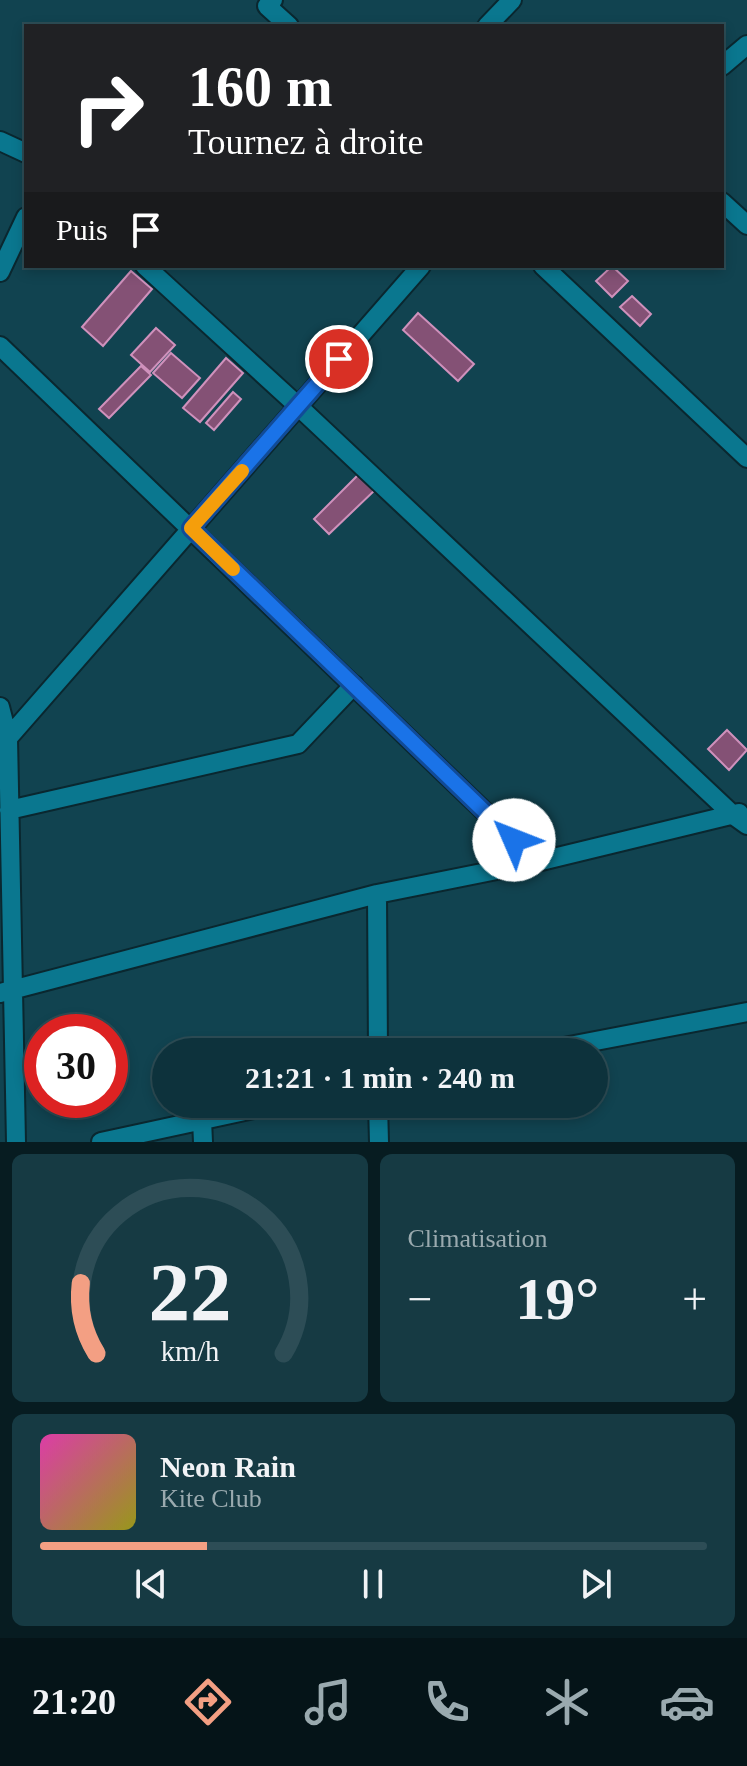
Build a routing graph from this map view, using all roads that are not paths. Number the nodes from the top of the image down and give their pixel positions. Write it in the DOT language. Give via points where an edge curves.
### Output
graph roads {
  1 [pos="273,0"];
  2 [pos="512,0"];
  3 [pos="287,24"];
  4 [pos="489,24"];
  5 [pos="747,45"];
  6 [pos="724,64"];
  7 [pos="0,141"];
  8 [pos="24,152"];
  9 [pos="724,204"];
  10 [pos="24,221"];
  11 [pos="747,225"];
  12 [pos="147,268"];
  13 [pos="419,268"];
  14 [pos="545,268"];
  15 [pos="0,272"];
  16 [pos="0,346"];
  17 [pos="298,406"];
  18 [pos="747,458"];
  19 [pos="191,528"];
  20 [pos="354,685"];
  21 [pos="0,707"];
  22 [pos="8,738"];
  23 [pos="9,810"];
  24 [pos="742,817"];
  25 [pos="537,862"];
  26 [pos="377,894"];
  27 [pos="7,992"];
  28 [pos="747,1012"];
  29 [pos="378,1038"];
  30 [pos="608,1039"];
  31 [pos="211,1118"];
  32 [pos="378,1118"];
  33 [pos="202,1120"];
  34 [pos="16,1142"];
  35 [pos="101,1142"];
  36 [pos="203,1142"];
  37 [pos="379,1142"];
  1 -- 3 [label="street" via="267,6"];
  2 -- 4 [label="street"];
  5 -- 6 [label="street"];
  7 -- 8 [label="street"];
  9 -- 11 [label="street"];
  10 -- 15 [label="street"];
  12 -- 17 [label="street"];
  13 -- 17 [label="street"];
  14 -- 18 [label="street"];
  16 -- 19 [label="street"];
  17 -- 19 [label="street"];
  17 -- 24 [label="street"];
  19 -- 20 [label="street"];
  19 -- 22 [label="street"];
  20 -- 23 [label="street" via="298,744"];
  20 -- 25 [label="street"];
  21 -- 22 [label="street"];
  22 -- 23 [label="street"];
  23 -- 27 [label="street"];
  24 -- 25 [label="street"];
  25 -- 26 [label="street"];
  26 -- 27 [label="street"];
  26 -- 29 [label="street"];
  27 -- 34 [label="street"];
  28 -- 30 [label="street"];
  31 -- 33 [label="street"];
  32 -- 37 [label="street"];
  33 -- 35 [label="street"];
  33 -- 36 [label="street"];
}
